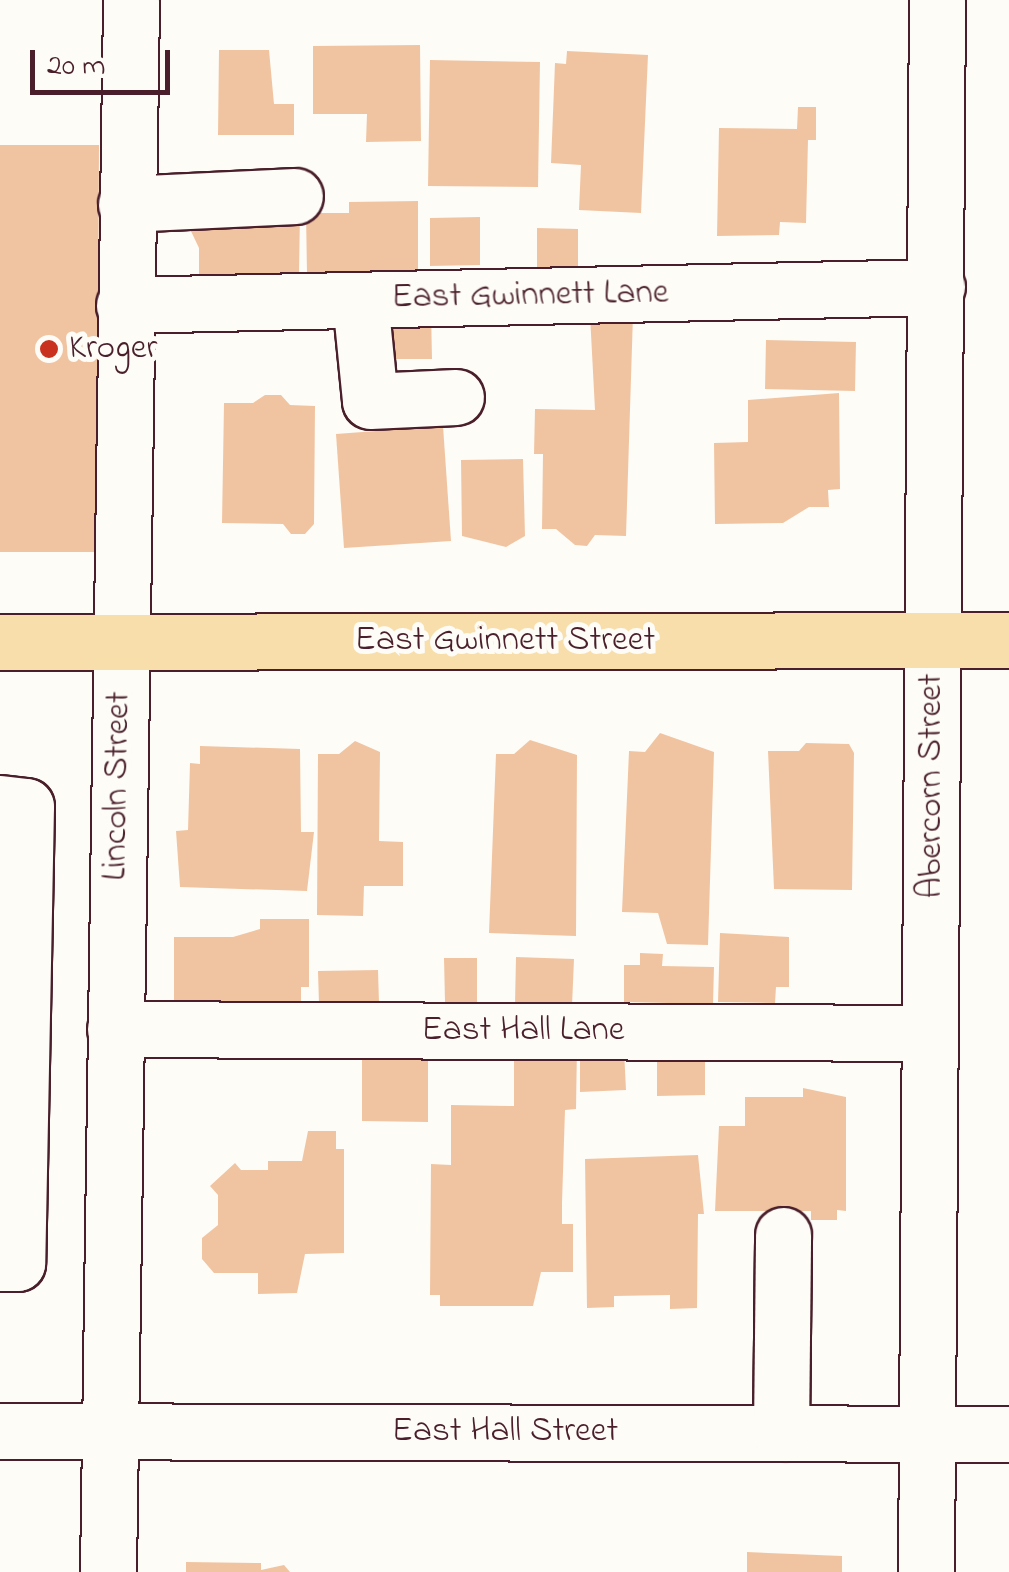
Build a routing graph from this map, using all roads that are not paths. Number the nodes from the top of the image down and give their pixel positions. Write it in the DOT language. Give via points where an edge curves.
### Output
graph roads {
  1 [pos="131,0"];
  2 [pos="937,0"];
  3 [pos="295,196"];
  4 [pos="126,204"];
  5 [pos="937,287"];
  6 [pos="360,300"];
  7 [pos="124,305"];
  8 [pos="456,397"];
  9 [pos="932,640"];
  10 [pos="1009,640"];
  11 [pos="0,642"];
  12 [pos="120,642"];
  13 [pos="0,804"];
  14 [pos="115,1029"];
  15 [pos="930,1033"];
  16 [pos="783,1235"];
  17 [pos="0,1263"];
  18 [pos="0,1431"];
  19 [pos="110,1432"];
  20 [pos="781,1433"];
  21 [pos="927,1434"];
  22 [pos="1009,1434"];
  23 [pos="108,1572"];
  24 [pos="926,1572"];
  1 -- 4 [label="street, Lincoln Street"];
  2 -- 5 [label="street, Abercorn Street"];
  3 -- 4 [label="street"];
  4 -- 7 [label="street, Lincoln Street"];
  5 -- 6 [label="street, East Gwinnett Lane"];
  5 -- 9 [label="street, Abercorn Street"];
  6 -- 7 [label="street, East Gwinnett Lane"];
  6 -- 8 [label="street" via="370,402"];
  7 -- 12 [label="street, Lincoln Street"];
  9 -- 10 [label="main road, East Gwinnett Street"];
  9 -- 12 [label="main road, East Gwinnett Street"];
  9 -- 15 [label="street, Abercorn Street"];
  11 -- 12 [label="main road, East Gwinnett Street"];
  12 -- 14 [label="street, Lincoln Street"];
  13 -- 17 [label="street" via="26,806 17,1263"];
  14 -- 15 [label="street, East Hall Lane"];
  14 -- 19 [label="street, Lincoln Street"];
  15 -- 21 [label="street, Abercorn Street"];
  16 -- 20 [label="street"];
  18 -- 19 [label="street, East Hall Street"];
  19 -- 20 [label="street, East Hall Street"];
  19 -- 23 [label="street, Lincoln Street"];
  20 -- 21 [label="street, East Hall Street"];
  21 -- 22 [label="street, East Hall Street"];
  21 -- 24 [label="street, Abercorn Street"];
}
